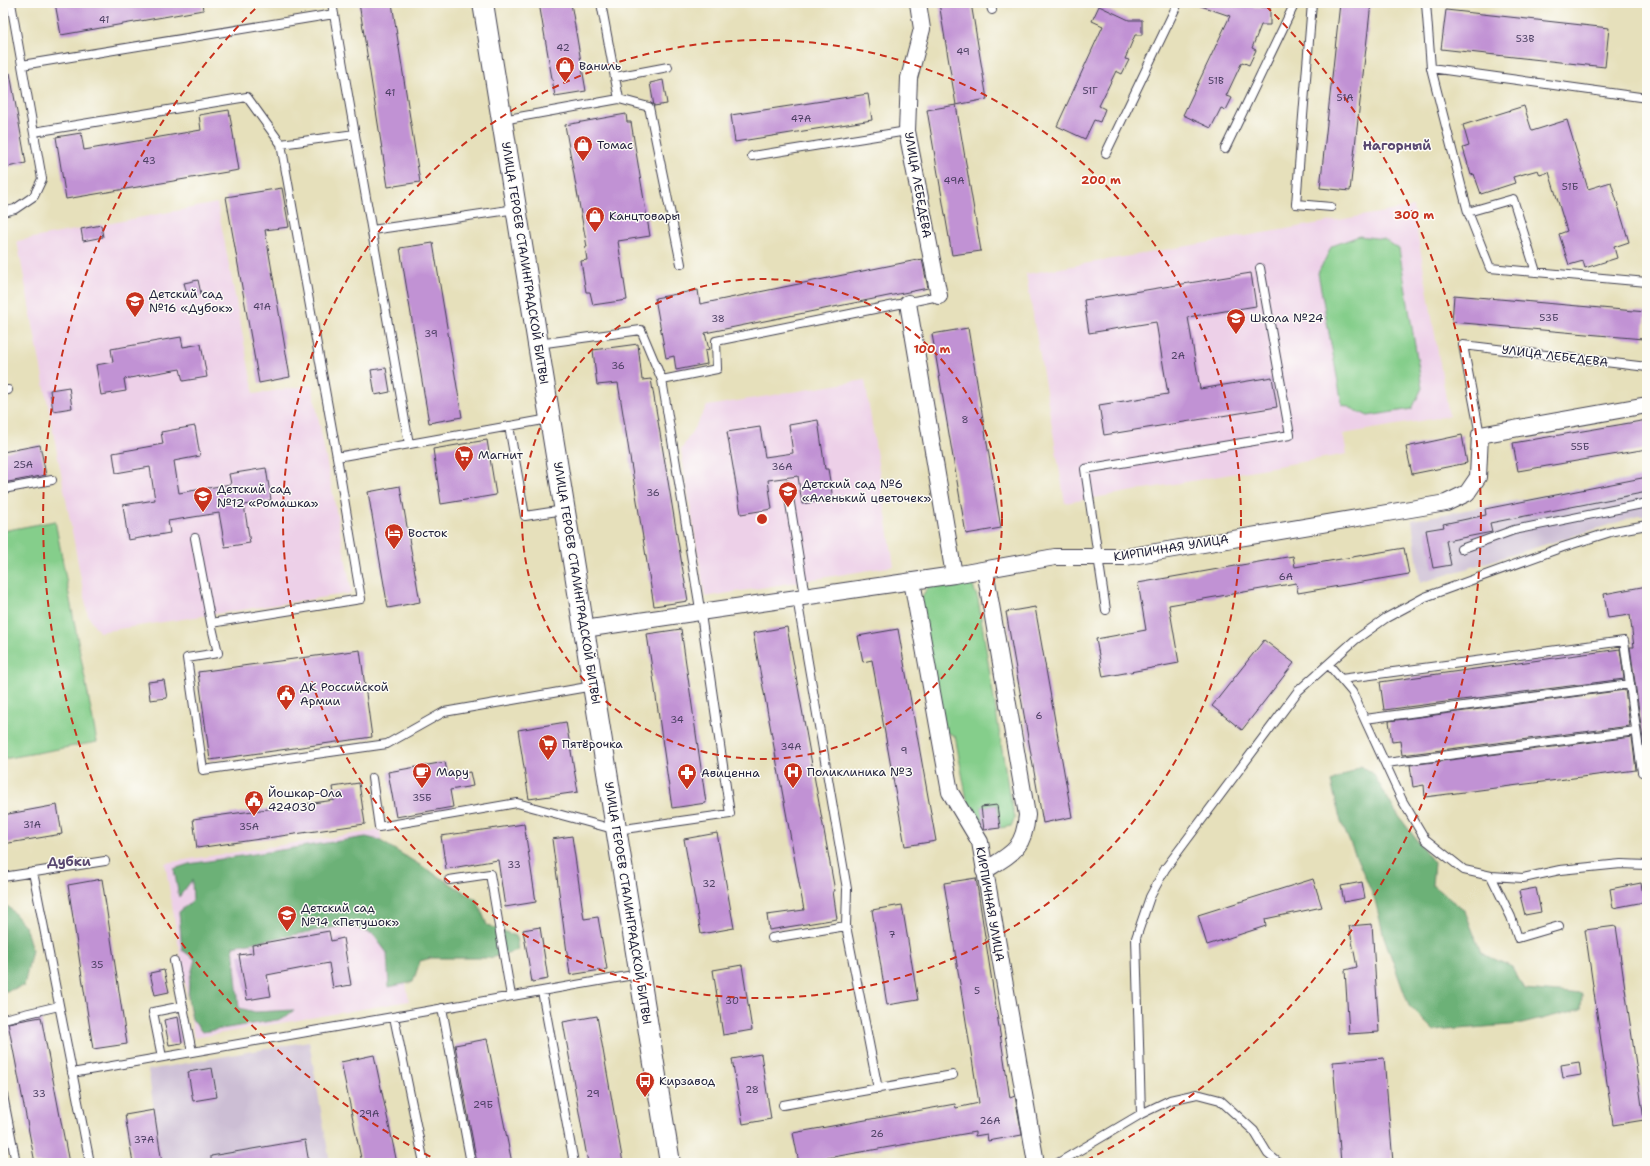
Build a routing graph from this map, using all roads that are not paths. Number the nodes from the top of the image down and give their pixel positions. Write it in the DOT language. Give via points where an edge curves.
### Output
graph roads {
  1 [pos="11,3"];
  2 [pos="332,3"];
  3 [pos="483,3"];
  4 [pos="601,3"];
  5 [pos="918,3"];
  6 [pos="1178,3"];
  7 [pos="1295,3"];
  8 [pos="1312,3"];
  9 [pos="1426,3"];
  10 [pos="334,14"];
  11 [pos="22,65"];
  12 [pos="668,67"];
  13 [pos="1431,68"];
  14 [pos="615,77"];
  15 [pos="1647,98"];
  16 [pos="619,99"];
  17 [pos="502,120"];
  18 [pos="907,131"];
  19 [pos="34,132"];
  20 [pos="355,134"];
  21 [pos="281,144"];
  22 [pos="1225,149"];
  23 [pos="1106,153"];
  24 [pos="752,156"];
  25 [pos="1331,206"];
  26 [pos="516,209"];
  27 [pos="3,212"];
  28 [pos="1468,212"];
  29 [pos="372,230"];
  30 [pos="681,264"];
  31 [pos="1260,268"];
  32 [pos="1536,272"];
  33 [pos="1647,282"];
  34 [pos="939,296"];
  35 [pos="908,303"];
  36 [pos="538,344"];
  37 [pos="1647,367"];
  38 [pos="662,380"];
  39 [pos="1647,405"];
  40 [pos="550,418"];
  41 [pos="509,426"];
  42 [pos="1480,435"];
  43 [pos="409,444"];
  44 [pos="337,457"];
  45 [pos="52,480"];
  46 [pos="787,484"];
  47 [pos="3,489"];
  48 [pos="1647,503"];
  49 [pos="565,510"];
  50 [pos="1647,525"];
  51 [pos="195,538"];
  52 [pos="1461,549"];
  53 [pos="1098,558"];
  54 [pos="985,570"];
  55 [pos="954,575"];
  56 [pos="912,581"];
  57 [pos="801,597"];
  58 [pos="1106,610"];
  59 [pos="701,612"];
  60 [pos="211,623"];
  61 [pos="584,629"];
  62 [pos="1329,664"];
  63 [pos="1341,679"];
  64 [pos="1630,684"];
  65 [pos="593,686"];
  66 [pos="1365,719"];
  67 [pos="1636,732"];
  68 [pos="1386,763"];
  69 [pos="1642,772"];
  70 [pos="372,778"];
  71 [pos="617,830"];
  72 [pos="105,861"];
  73 [pos="1647,865"];
  74 [pos="984,871"];
  75 [pos="33,872"];
  76 [pos="1491,876"];
  77 [pos="3,877"];
  78 [pos="449,880"];
  79 [pos="846,926"];
  80 [pos="1559,926"];
  81 [pos="772,938"];
  82 [pos="174,961"];
  83 [pos="640,974"];
  84 [pos="542,991"];
  85 [pos="511,996"];
  86 [pos="59,1006"];
  87 [pos="183,1006"];
  88 [pos="442,1008"];
  89 [pos="394,1017"];
  90 [pos="3,1019"];
  91 [pos="192,1052"];
  92 [pos="162,1057"];
  93 [pos="72,1073"];
  94 [pos="953,1075"];
  95 [pos="878,1089"];
  96 [pos="3,1095"];
  97 [pos="783,1105"];
  98 [pos="1140,1114"];
  99 [pos="1061,1162"];
  100 [pos="16,1163"];
  101 [pos="90,1163"];
  102 [pos="424,1163"];
  103 [pos="471,1163"];
  104 [pos="574,1163"];
  105 [pos="670,1163"];
  106 [pos="1036,1163"];
  107 [pos="1279,1163"];
  1 -- 11 [label="lane"];
  2 -- 10 [label="lane"];
  3 -- 17 [label="street, УЛИЦА ГЕРОЕВ СТАЛИНГРАДСКОЙ БИТВЫ"];
  4 -- 14 [label="lane"];
  5 -- 18 [label="street, УЛИЦА ЛЕБЕДЕВА" via="922,29 909,78"];
  6 -- 23 [label="lane"];
  7 -- 22 [label="lane"];
  8 -- 25 [label="lane" via="1296,204"];
  9 -- 13 [label="lane"];
  10 -- 11 [label="lane"];
  10 -- 20 [label="lane"];
  11 -- 19 [label="lane"];
  12 -- 14 [label="lane"];
  13 -- 15 [label="lane"];
  13 -- 28 [label="lane"];
  14 -- 16 [label="lane"];
  16 -- 17 [label="lane"];
  16 -- 30 [label="lane" via="648,107"];
  17 -- 26 [label="street, УЛИЦА ГЕРОЕВ СТАЛИНГРАДСКОЙ БИТВЫ"];
  18 -- 24 [label="lane"];
  18 -- 34 [label="street, УЛИЦА ЛЕБЕДЕВА"];
  19 -- 21 [label="lane" via="248,97"];
  19 -- 27 [label="lane" via="42,179 34,196 15,209"];
  20 -- 21 [label="lane"];
  20 -- 29 [label="lane"];
  21 -- 44 [label="lane"];
  26 -- 29 [label="lane"];
  26 -- 36 [label="street, УЛИЦА ГЕРОЕВ СТАЛИНГРАДСКОЙ БИТВЫ"];
  28 -- 32 [label="lane" via="1490,268"];
  28 -- 32 [label="lane" via="1513,199"];
  29 -- 43 [label="lane"];
  31 -- 53 [label="lane" via="1290,435 1085,469"];
  32 -- 33 [label="lane"];
  34 -- 35 [label="lane"];
  35 -- 38 [label="lane" via="716,341 717,369"];
  35 -- 55 [label="street"];
  36 -- 38 [label="lane" via="641,330"];
  36 -- 40 [label="street, УЛИЦА ГЕРОЕВ СТАЛИНГРАДСКОЙ БИТВЫ"];
  37 -- 42 [label="lane, УЛИЦА ЛЕБЕДЕВА" via="1463,345"];
  38 -- 59 [label="lane"];
  39 -- 42 [label="street"];
  40 -- 41 [label="lane"];
  40 -- 49 [label="street, УЛИЦА ГЕРОЕВ СТАЛИНГРАДСКОЙ БИТВЫ"];
  41 -- 43 [label="lane"];
  41 -- 49 [label="lane" via="525,516"];
  42 -- 53 [label="street, КИРПИЧНАЯ УЛИЦА" via="1478,477 1467,493 1446,503 1126,557"];
  43 -- 44 [label="lane"];
  44 -- 60 [label="lane" via="361,599"];
  45 -- 47 [label="lane"];
  46 -- 57 [label="lane"];
  48 -- 52 [label="lane" via="1514,530"];
  49 -- 61 [label="street, УЛИЦА ГЕРОЕВ СТАЛИНГРАДСКОЙ БИТВЫ"];
  50 -- 62 [label="lane" via="1614,531 1563,547 1425,597 1386,618 1355,640"];
  51 -- 60 [label="lane"];
  53 -- 54 [label="street, КИРПИЧНАЯ УЛИЦА" via="1055,557"];
  53 -- 58 [label="lane"];
  54 -- 55 [label="street, КИРПИЧНАЯ УЛИЦА"];
  54 -- 74 [label="street" via="1027,816 1022,840 1012,854"];
  55 -- 56 [label="street, КИРПИЧНАЯ УЛИЦА"];
  56 -- 57 [label="street, КИРПИЧНАЯ УЛИЦА"];
  56 -- 74 [label="street, КИРПИЧНАЯ УЛИЦА" via="950,792 980,842"];
  57 -- 59 [label="street, КИРПИЧНАЯ УЛИЦА"];
  57 -- 79 [label="lane" via="847,889"];
  59 -- 61 [label="street, КИРПИЧНАЯ УЛИЦА"];
  59 -- 71 [label="lane" via="730,814"];
  60 -- 65 [label="lane" via="218,653 187,658 203,770 387,744 444,712"];
  61 -- 65 [label="street, УЛИЦА ГЕРОЕВ СТАЛИНГРАДСКОЙ БИТВЫ"];
  62 -- 63 [label="lane"];
  62 -- 98 [label="lane" via="1298,691 1166,869 1150,897 1136,938"];
  63 -- 64 [label="lane" via="1624,641"];
  63 -- 66 [label="lane" via="1352,692"];
  64 -- 66 [label="lane"];
  64 -- 67 [label="lane"];
  65 -- 71 [label="street, УЛИЦА ГЕРОЕВ СТАЛИНГРАДСКОЙ БИТВЫ"];
  66 -- 68 [label="lane"];
  67 -- 68 [label="lane"];
  67 -- 69 [label="lane"];
  68 -- 76 [label="lane" via="1402,800 1425,838 1464,870"];
  70 -- 71 [label="lane" via="380,827 517,803"];
  71 -- 83 [label="street, УЛИЦА ГЕРОЕВ СТАЛИНГРАДСКОЙ БИТВЫ"];
  72 -- 75 [label="lane"];
  73 -- 76 [label="lane" via="1621,864 1560,870 1523,878"];
  74 -- 106 [label="street, КИРПИЧНАЯ УЛИЦА"];
  75 -- 77 [label="lane"];
  75 -- 86 [label="lane"];
  76 -- 80 [label="lane" via="1518,938"];
  78 -- 85 [label="lane" via="490,874"];
  79 -- 81 [label="lane"];
  79 -- 95 [label="lane"];
  82 -- 87 [label="lane"];
  83 -- 84 [label="lane"];
  83 -- 105 [label="street, УЛИЦА ГЕРОЕВ СТАЛИНГРАДСКОЙ БИТВЫ"];
  84 -- 85 [label="lane"];
  84 -- 104 [label="lane"];
  85 -- 88 [label="lane"];
  86 -- 90 [label="lane"];
  86 -- 93 [label="lane"];
  87 -- 91 [label="lane"];
  87 -- 92 [label="lane" via="153,1012"];
  88 -- 89 [label="lane"];
  88 -- 103 [label="lane"];
  89 -- 91 [label="lane"];
  89 -- 102 [label="lane"];
  91 -- 92 [label="lane"];
  92 -- 93 [label="lane"];
  93 -- 101 [label="lane"];
  94 -- 95 [label="lane"];
  95 -- 97 [label="lane"];
  96 -- 100 [label="lane"];
  98 -- 99 [label="lane"];
  98 -- 107 [label="lane" via="1170,1100 1197,1094 1220,1100 1254,1131 1268,1154"];
}
